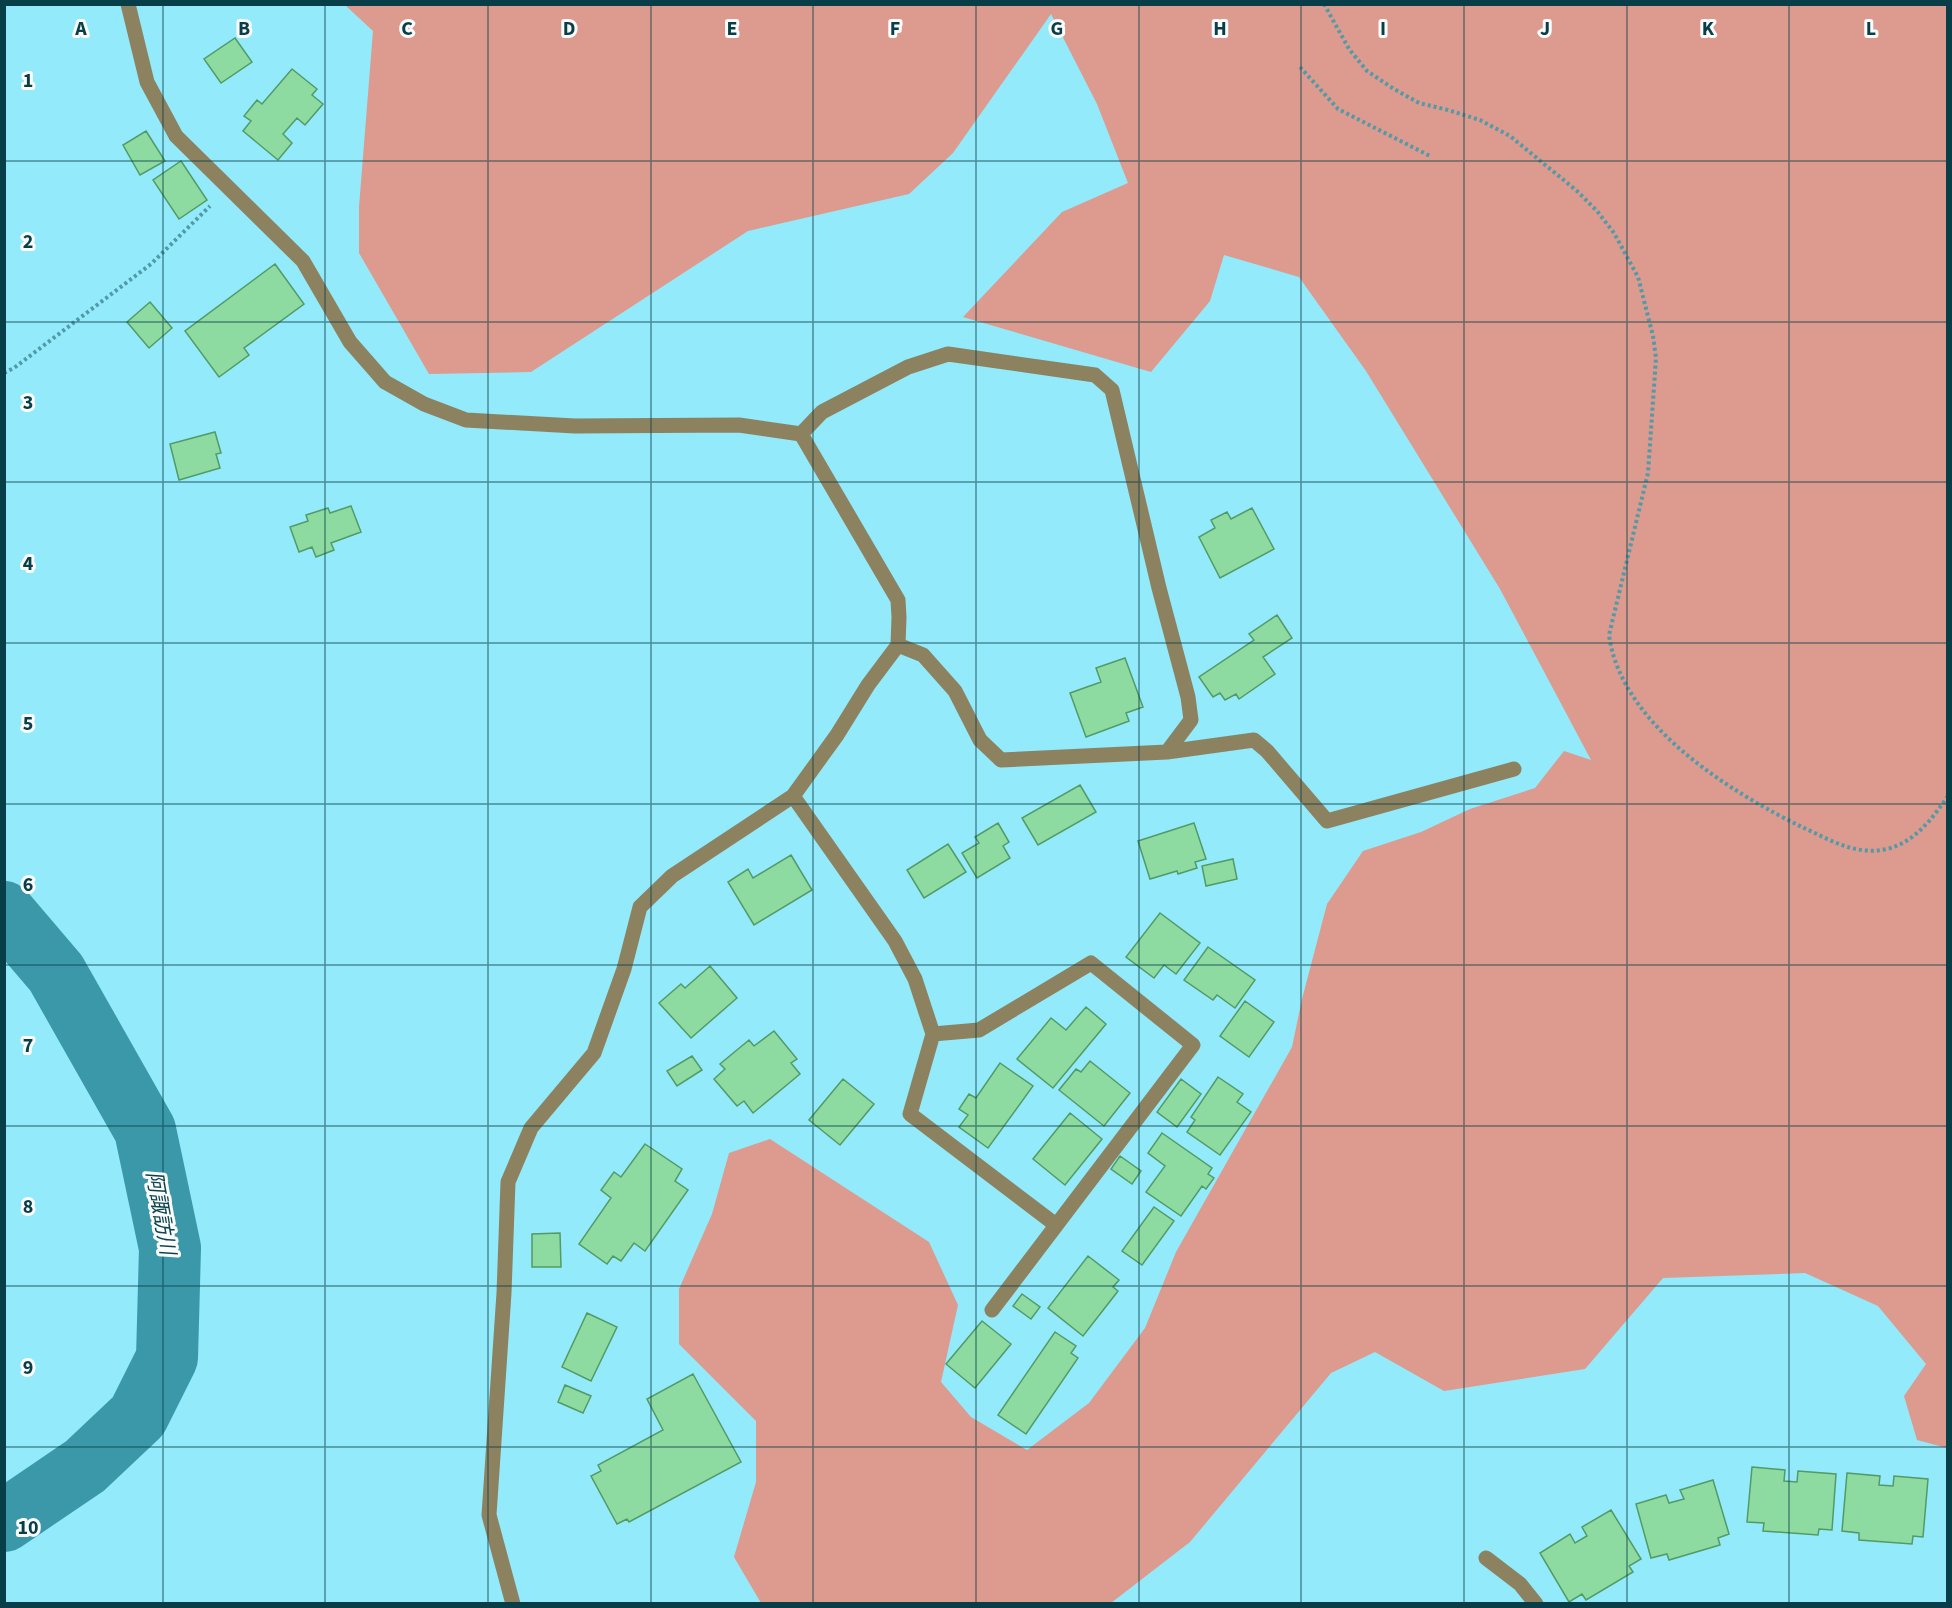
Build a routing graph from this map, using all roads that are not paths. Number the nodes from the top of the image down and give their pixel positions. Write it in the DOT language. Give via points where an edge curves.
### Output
graph roads {
  1 [pos="128,4"];
  2 [pos="801,434"];
  3 [pos="898,645"];
  4 [pos="1167,752"];
  5 [pos="1514,769"];
  6 [pos="793,796"];
  7 [pos="933,1034"];
  8 [pos="1056,1225"];
  9 [pos="992,1310"];
  10 [pos="1486,1558"];
  11 [pos="513,1604"];
  12 [pos="1536,1604"];
  1 -- 2 [label="street" via="147,82 176,136 303,261 350,342 385,382 424,404 466,420 575,426 739,425"];
  2 -- 3 [label="street" via="898,600"];
  2 -- 4 [label="street" via="822,412 908,367 948,354 1095,375 1112,390 1188,697 1191,720"];
  3 -- 4 [label="street" via="923,655 955,691 980,740 1001,760"];
  3 -- 6 [label="street"];
  4 -- 5 [label="street" via="1254,740 1327,821"];
  6 -- 7 [label="street" via="895,942 915,979"];
  6 -- 11 [label="street" via="672,876 640,907 624,969 594,1053 531,1128 508,1182 489,1515"];
  7 -- 8 [label="street" via="910,1114"];
  7 -- 8 [label="street" via="979,1030 1091,963 1193,1045"];
  8 -- 9 [label="street"];
  10 -- 12 [label="street" via="1520,1584"];
}
